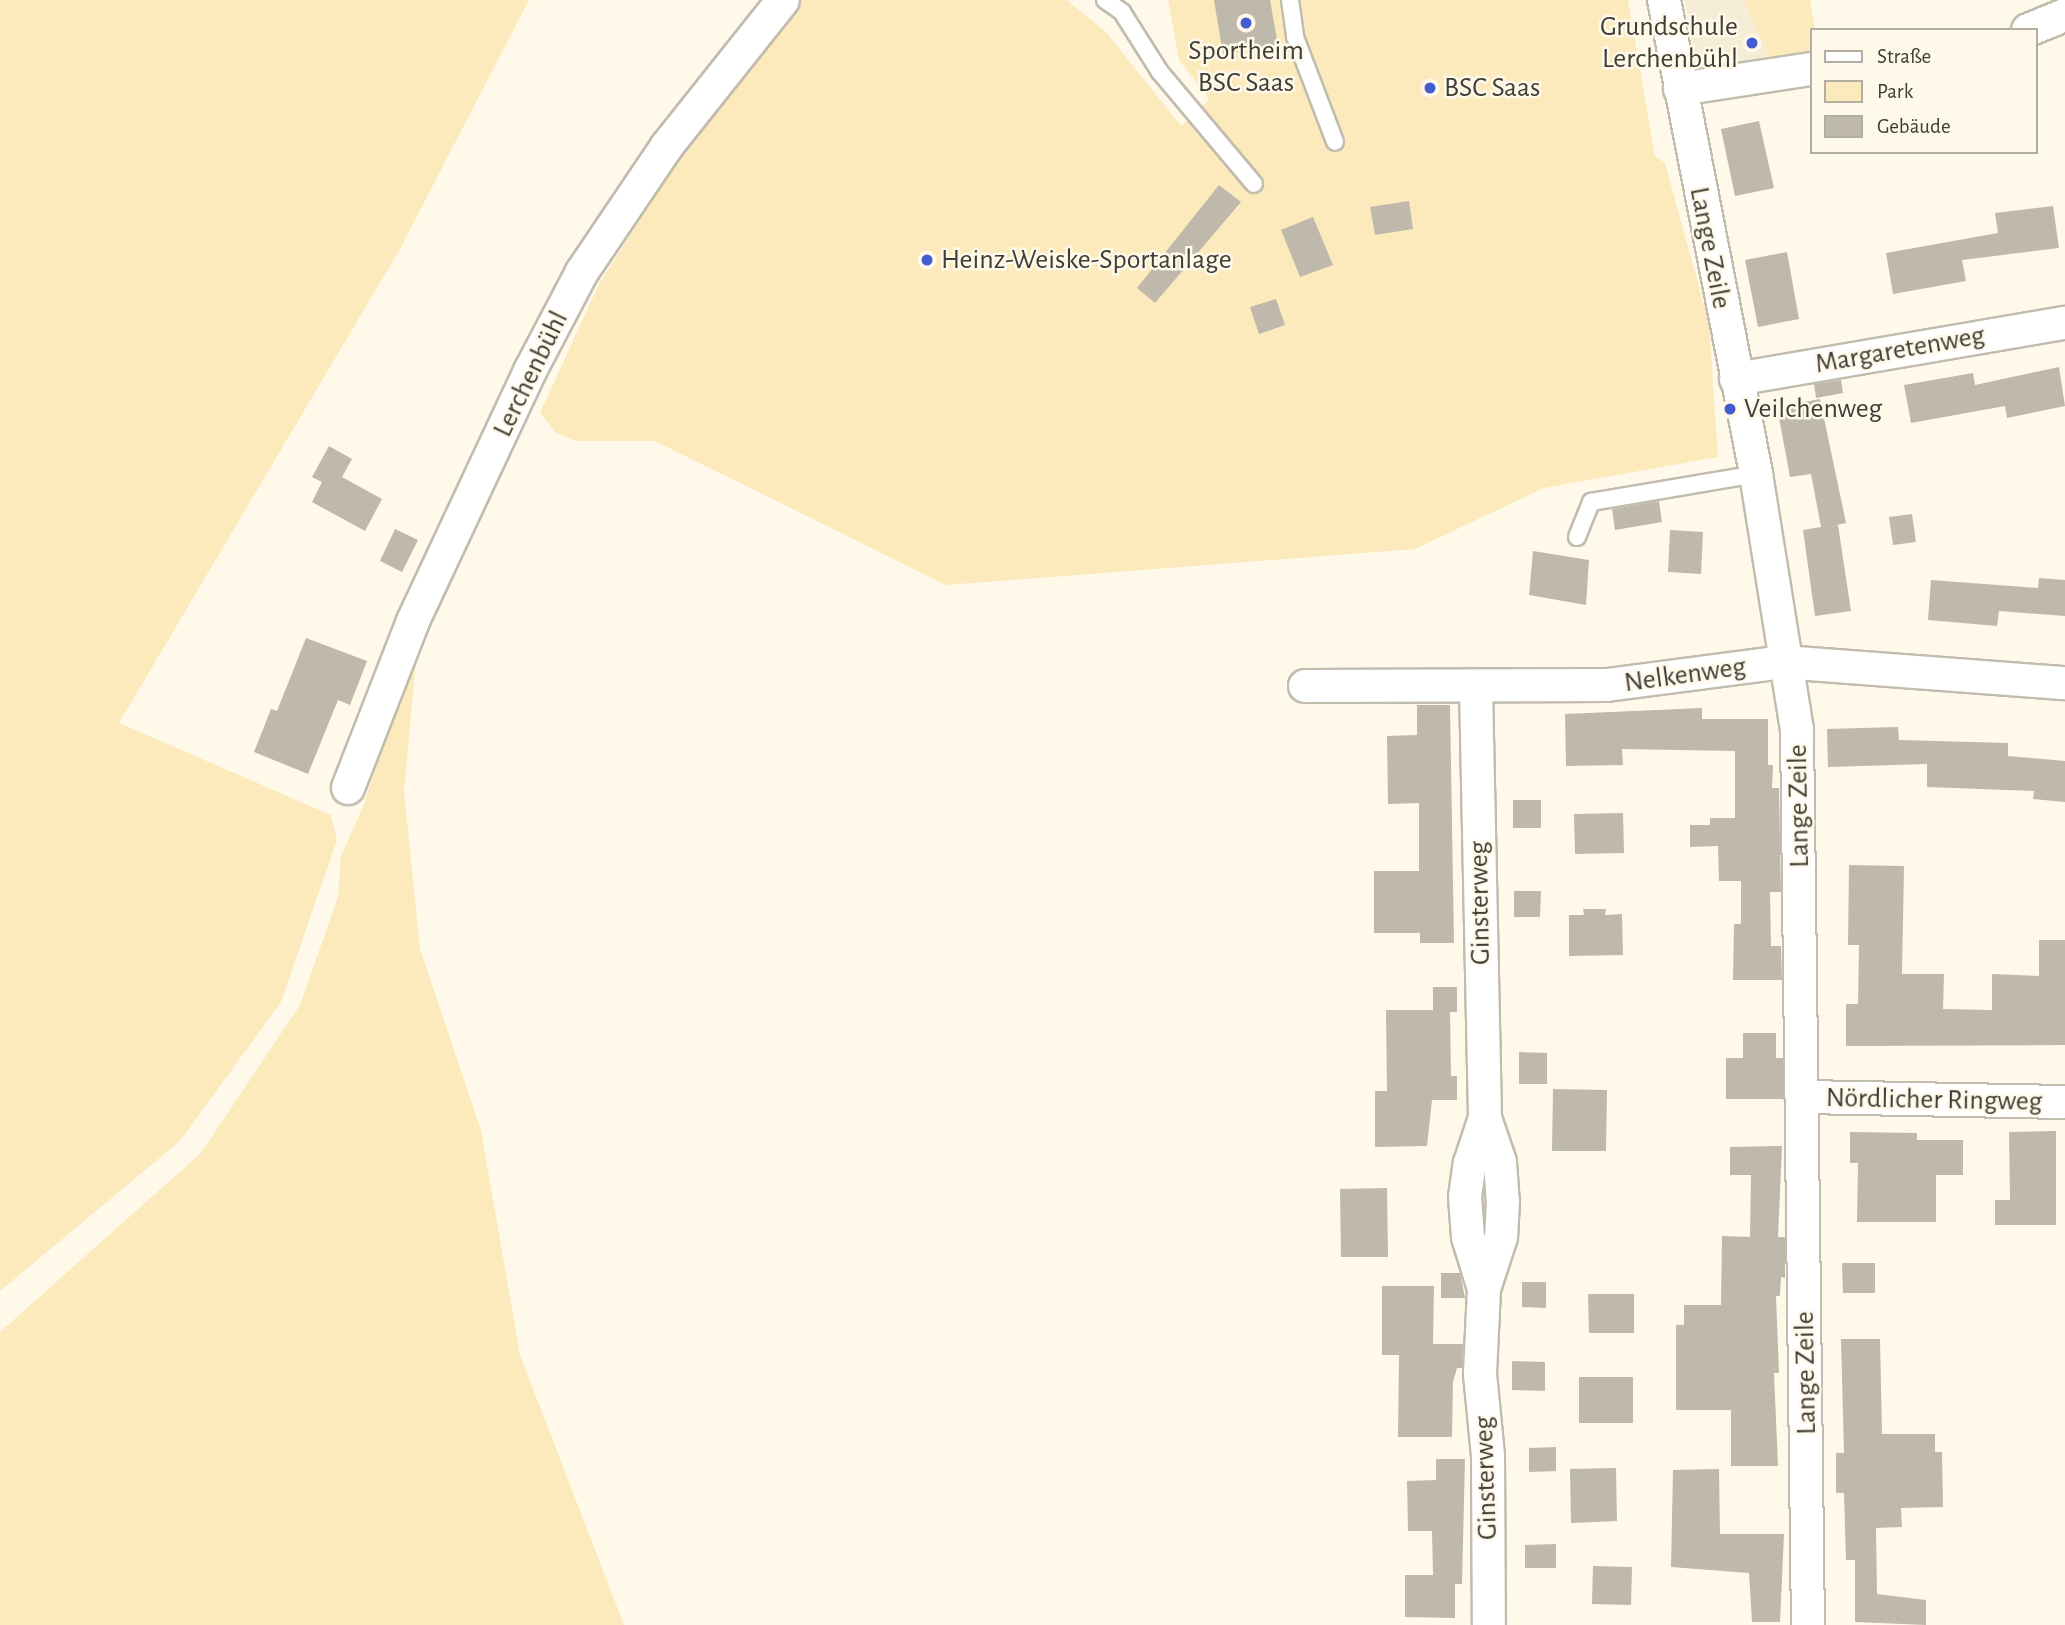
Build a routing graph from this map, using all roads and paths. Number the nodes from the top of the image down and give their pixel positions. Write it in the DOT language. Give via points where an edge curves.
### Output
graph roads {
  1 [pos="783,0"];
  2 [pos="1105,0"];
  3 [pos="1290,0"];
  4 [pos="1664,0"];
  5 [pos="2065,15"];
  6 [pos="2033,28"];
  7 [pos="1810,69"];
  8 [pos="1680,89"];
  9 [pos="1335,142"];
  10 [pos="1254,184"];
  11 [pos="2065,323"];
  12 [pos="1736,379"];
  13 [pos="1756,474"];
  14 [pos="1577,537"];
  15 [pos="1783,662"];
  16 [pos="2065,683"];
  17 [pos="1305,686"];
  18 [pos="1476,687"];
  19 [pos="348,788"];
  20 [pos="1804,1097"];
  21 [pos="2065,1102"];
  22 [pos="1489,1625"];
  23 [pos="1808,1625"];
  1 -- 19 [label="street, Lerchenbühl" via="667,146 582,272 530,371 413,621"];
  2 -- 10 [label="lane" via="1122,12 1160,72"];
  3 -- 9 [label="lane" via="1295,37"];
  4 -- 8 [label="street, Lange Zeile"];
  5 -- 6 [label="street"];
  7 -- 8 [label="street"];
  8 -- 12 [label="street, Lange Zeile"];
  11 -- 12 [label="street, Margaretenweg"];
  12 -- 13 [label="street, Lange Zeile"];
  13 -- 14 [label="lane" via="1591,502"];
  13 -- 15 [label="street, Lange Zeile"];
  15 -- 16 [label="street, Nelkenweg"];
  15 -- 18 [label="street, Nelkenweg" via="1607,685"];
  15 -- 20 [label="street, Lange Zeile" via="1797,729"];
  17 -- 18 [label="street, Nelkenweg"];
  18 -- 22 [label="street, Ginsterweg" via="1485,1118 1500,1162 1503,1201 1501,1237 1484,1289 1480,1374 1488,1456"];
  20 -- 21 [label="street, Nördlicher Ringweg"];
  20 -- 23 [label="street, Lange Zeile"];
}
